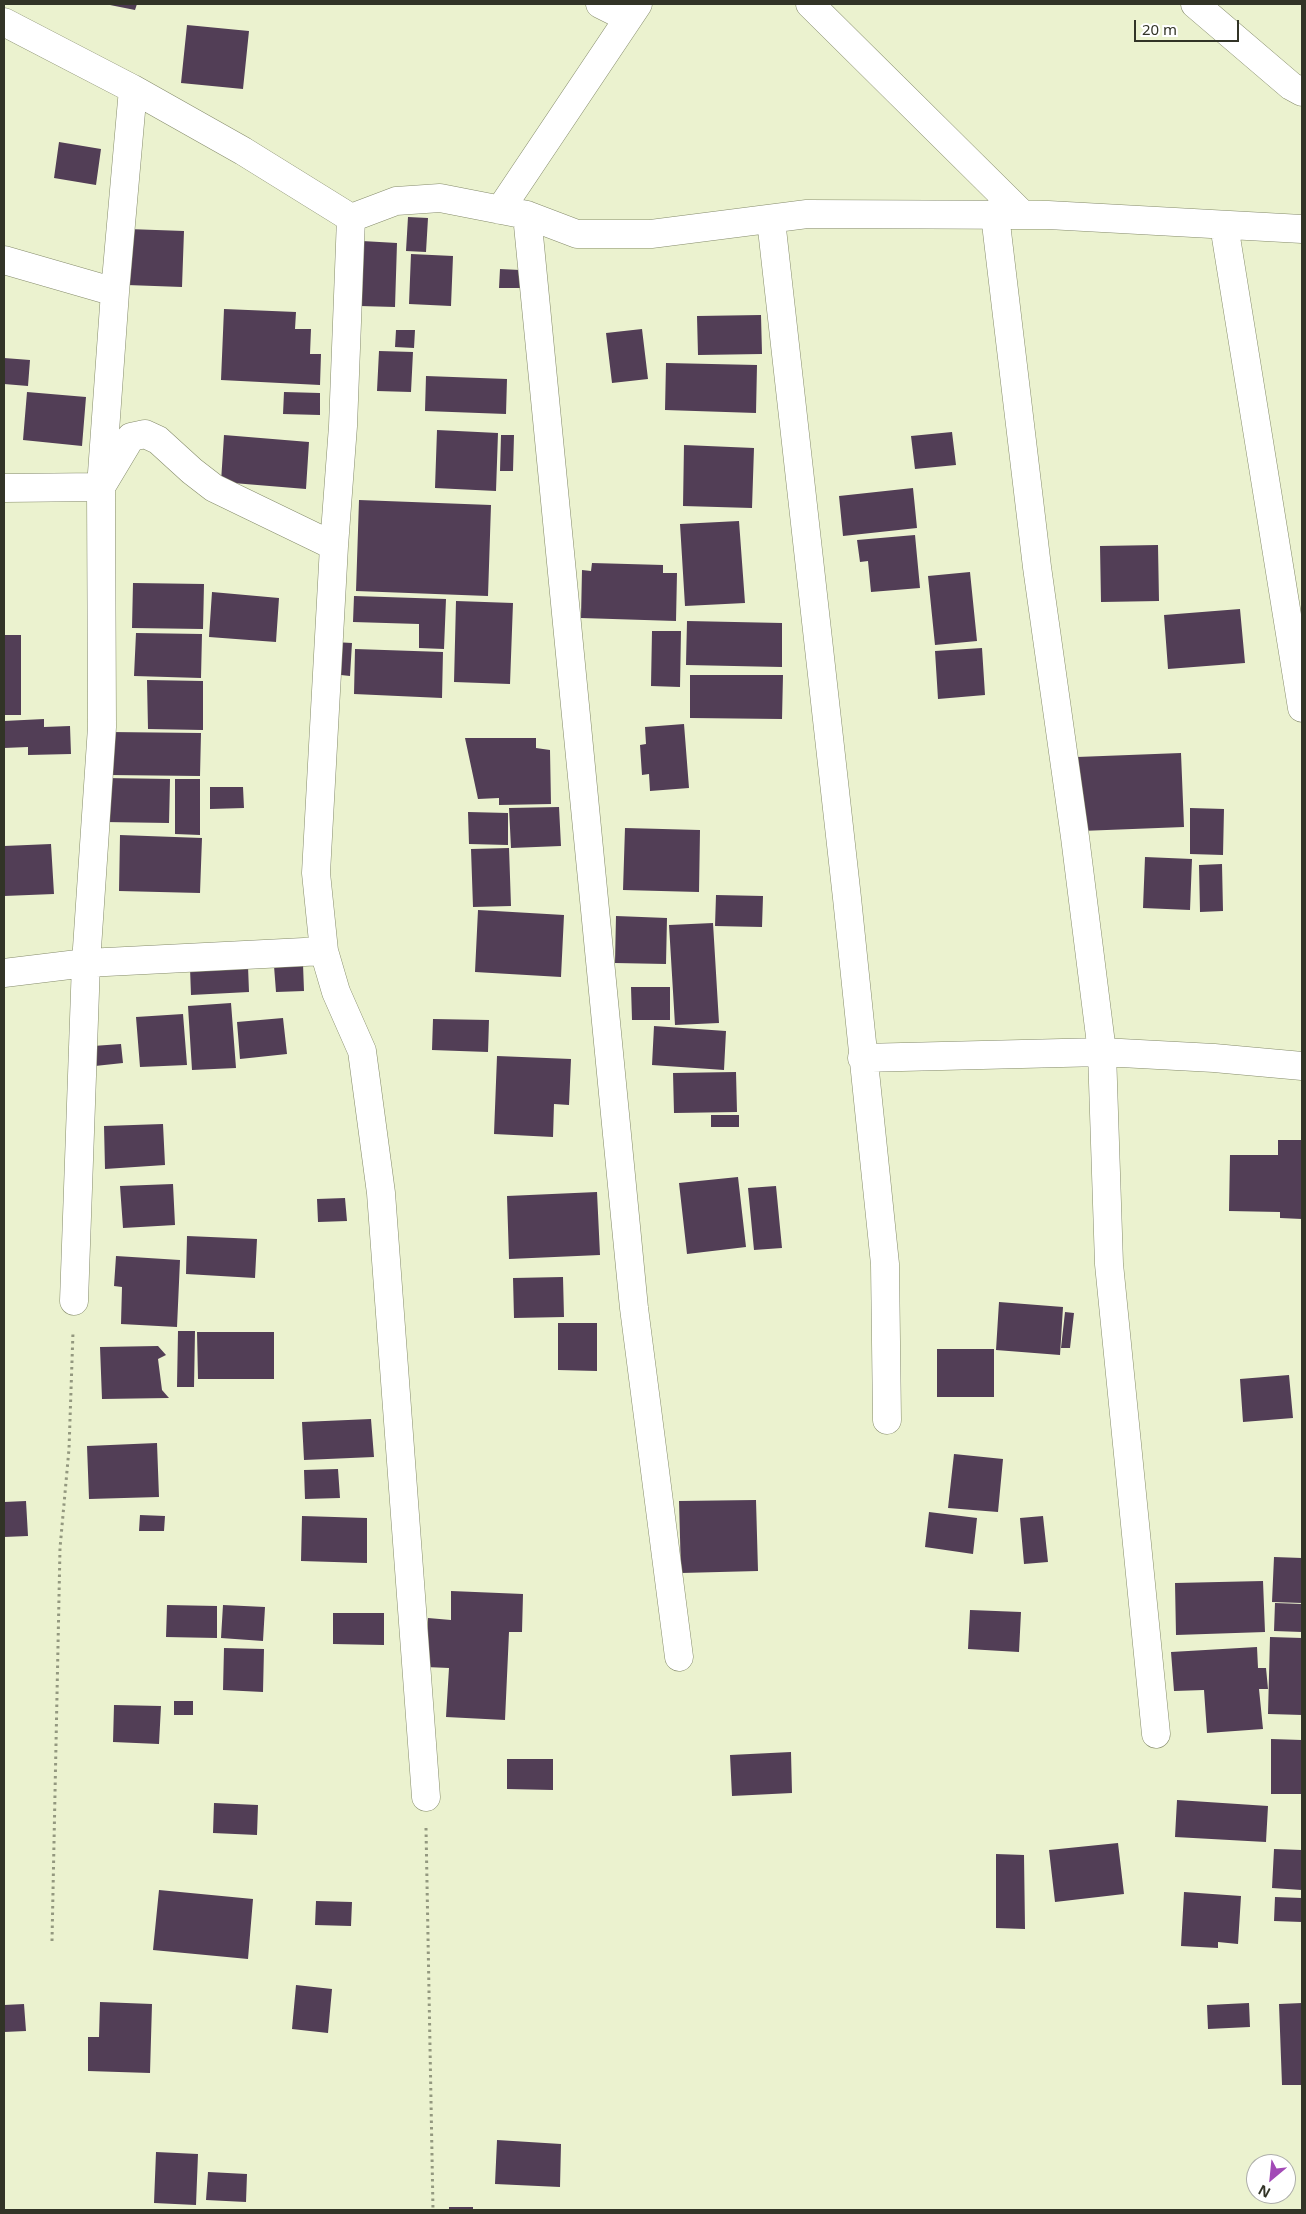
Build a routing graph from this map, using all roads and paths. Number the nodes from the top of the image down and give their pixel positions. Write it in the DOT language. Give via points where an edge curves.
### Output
graph roads {
  1 [pos="600,4"];
  2 [pos="810,4"];
  3 [pos="1195,4"];
  4 [pos="633,11"];
  5 [pos="4,22"];
  6 [pos="133,89"];
  7 [pos="1302,92"];
  8 [pos="500,210"];
  9 [pos="995,215"];
  10 [pos="1023,215"];
  11 [pos="527,216"];
  12 [pos="351,218"];
  13 [pos="771,220"];
  14 [pos="1224,225"];
  15 [pos="1302,229"];
  16 [pos="4,260"];
  17 [pos="114,292"];
  18 [pos="4,488"];
  19 [pos="101,488"];
  20 [pos="334,546"];
  21 [pos="1302,708"];
  22 [pos="324,950"];
  23 [pos="86,963"];
  24 [pos="4,973"];
  25 [pos="1102,1052"];
  26 [pos="862,1058"];
  27 [pos="1302,1066"];
  28 [pos="74,1302"];
  29 [pos="886,1420"];
  30 [pos="679,1657"];
  31 [pos="1156,1734"];
  32 [pos="426,1797"];
  33 [pos="52,1941"];
  34 [pos="433,2210"];
  1 -- 4 [label="street"];
  2 -- 10 [label="street"];
  3 -- 7 [label="street"];
  4 -- 8 [label="street"];
  5 -- 6 [label="street"];
  6 -- 12 [label="street"];
  6 -- 17 [label="street"];
  8 -- 11 [label="street"];
  8 -- 12 [label="street" via="440,198 396,201"];
  9 -- 10 [label="street"];
  9 -- 13 [label="street" via="807,214"];
  9 -- 25 [label="street" via="1037,567"];
  10 -- 14 [label="street"];
  11 -- 13 [label="street" via="578,234 651,234"];
  11 -- 30 [label="street" via="634,1308"];
  12 -- 20 [label="street" via="343,426"];
  13 -- 26 [label="street"];
  14 -- 15 [label="street"];
  14 -- 21 [label="street"];
  16 -- 17 [label="street"];
  17 -- 19 [label="street"];
  18 -- 19 [label="street"];
  19 -- 20 [label="street" via="131,437 144,434 158,440 214,488"];
  19 -- 23 [label="street" via="102,727"];
  20 -- 22 [label="street" via="316,873"];
  22 -- 23 [label="street"];
  22 -- 32 [label="street" via="336,992 362,1051 381,1193"];
  23 -- 24 [label="street"];
  23 -- 28 [label="street"];
  25 -- 26 [label="street"];
  25 -- 27 [label="street"];
  25 -- 31 [label="street" via="1109,1264"];
  26 -- 29 [label="street" via="885,1264"];
  28 -- 33 [label="path" via="69,1449 60,1548"];
  32 -- 34 [label="path"];
}
